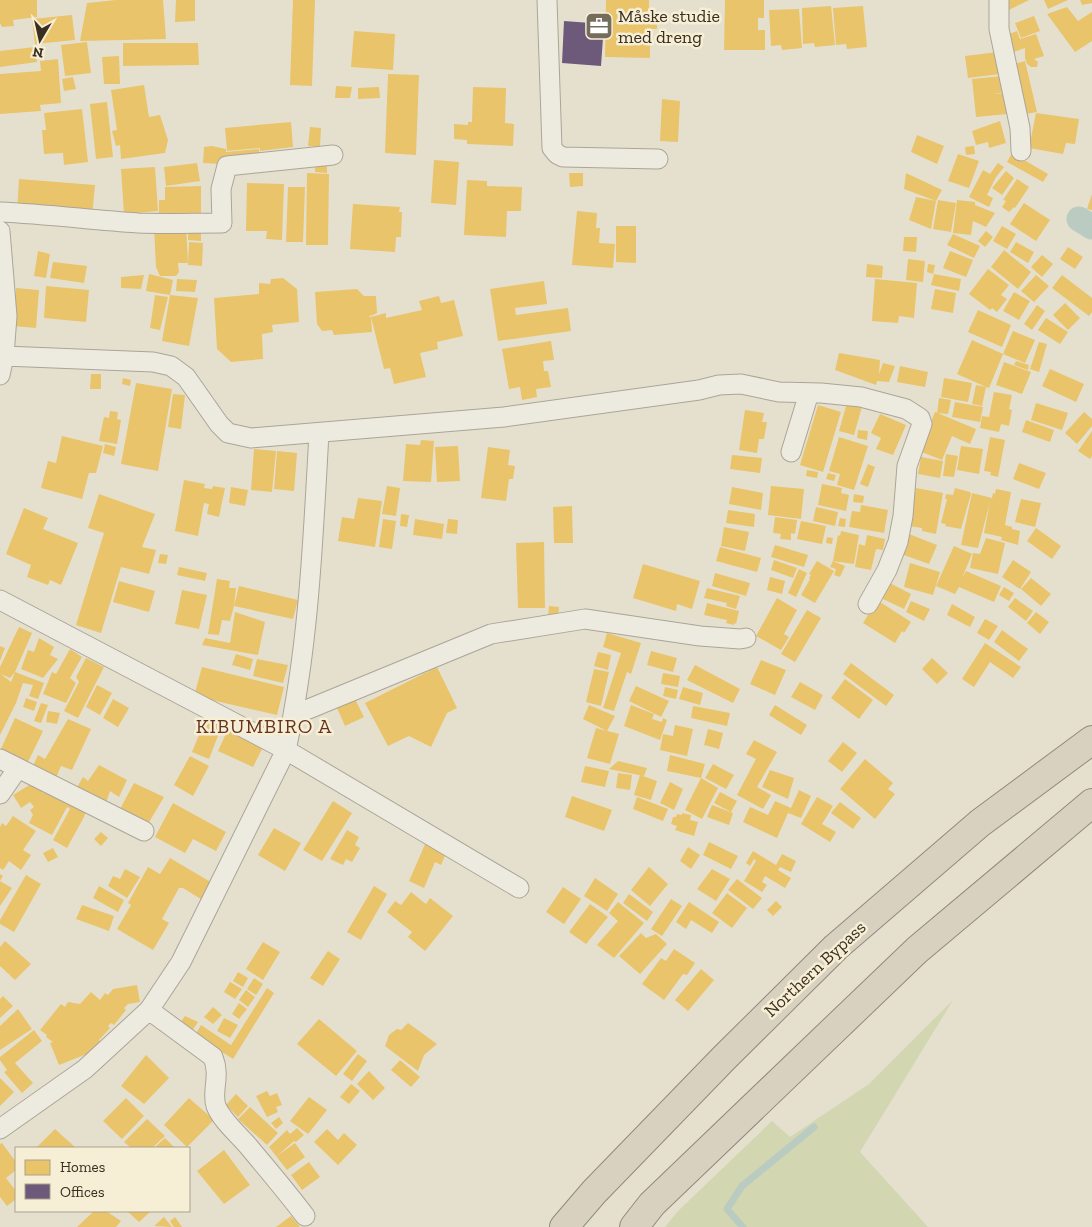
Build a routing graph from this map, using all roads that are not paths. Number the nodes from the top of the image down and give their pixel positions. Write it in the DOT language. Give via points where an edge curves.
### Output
graph roads {
  1 [pos="547,0"];
  2 [pos="999,0"];
  3 [pos="1021,151"];
  4 [pos="333,155"];
  5 [pos="658,159"];
  6 [pos="0,212"];
  7 [pos="0,231"];
  8 [pos="3,316"];
  9 [pos="4,356"];
  10 [pos="0,375"];
  11 [pos="809,393"];
  12 [pos="320,433"];
  13 [pos="791,452"];
  14 [pos="0,600"];
  15 [pos="868,604"];
  16 [pos="746,638"];
  17 [pos="294,715"];
  18 [pos="1092,740"];
  19 [pos="286,750"];
  20 [pos="0,759"];
  21 [pos="18,768"];
  22 [pos="0,794"];
  23 [pos="1092,803"];
  24 [pos="144,831"];
  25 [pos="519,888"];
  26 [pos="148,1010"];
  27 [pos="0,1130"];
  28 [pos="305,1216"];
  29 [pos="564,1227"];
  30 [pos="634,1227"];
  1 -- 5 [label="street" via="552,148 563,157"];
  2 -- 3 [label="street" via="999,29 1020,128"];
  4 -- 6 [label="street" via="226,166 221,189 222,223 140,223"];
  7 -- 8 [label="street"];
  8 -- 9 [label="street"];
  9 -- 10 [label="street"];
  9 -- 12 [label="street" via="164,363 186,377 218,424 228,433 252,438"];
  11 -- 12 [label="street" via="779,392 741,384 719,385 504,417"];
  11 -- 13 [label="street"];
  11 -- 15 [label="street" via="883,402 906,409 920,418 922,424 907,466 898,542"];
  12 -- 17 [label="street" via="310,581"];
  14 -- 19 [label="street"];
  16 -- 17 [label="street" via="700,636 585,619 492,634"];
  17 -- 19 [label="street"];
  18 -- 29 [label="highway, Northern Bypass" via="980,823 836,947 724,1058"];
  19 -- 25 [label="street"];
  19 -- 26 [label="street" via="181,962"];
  20 -- 21 [label="street"];
  21 -- 22 [label="street"];
  21 -- 24 [label="street"];
  23 -- 30 [label="highway" via="917,950 652,1204"];
  26 -- 27 [label="street" via="85,1069"];
  26 -- 28 [label="street" via="213,1057 218,1074 214,1098 220,1114"];
}
